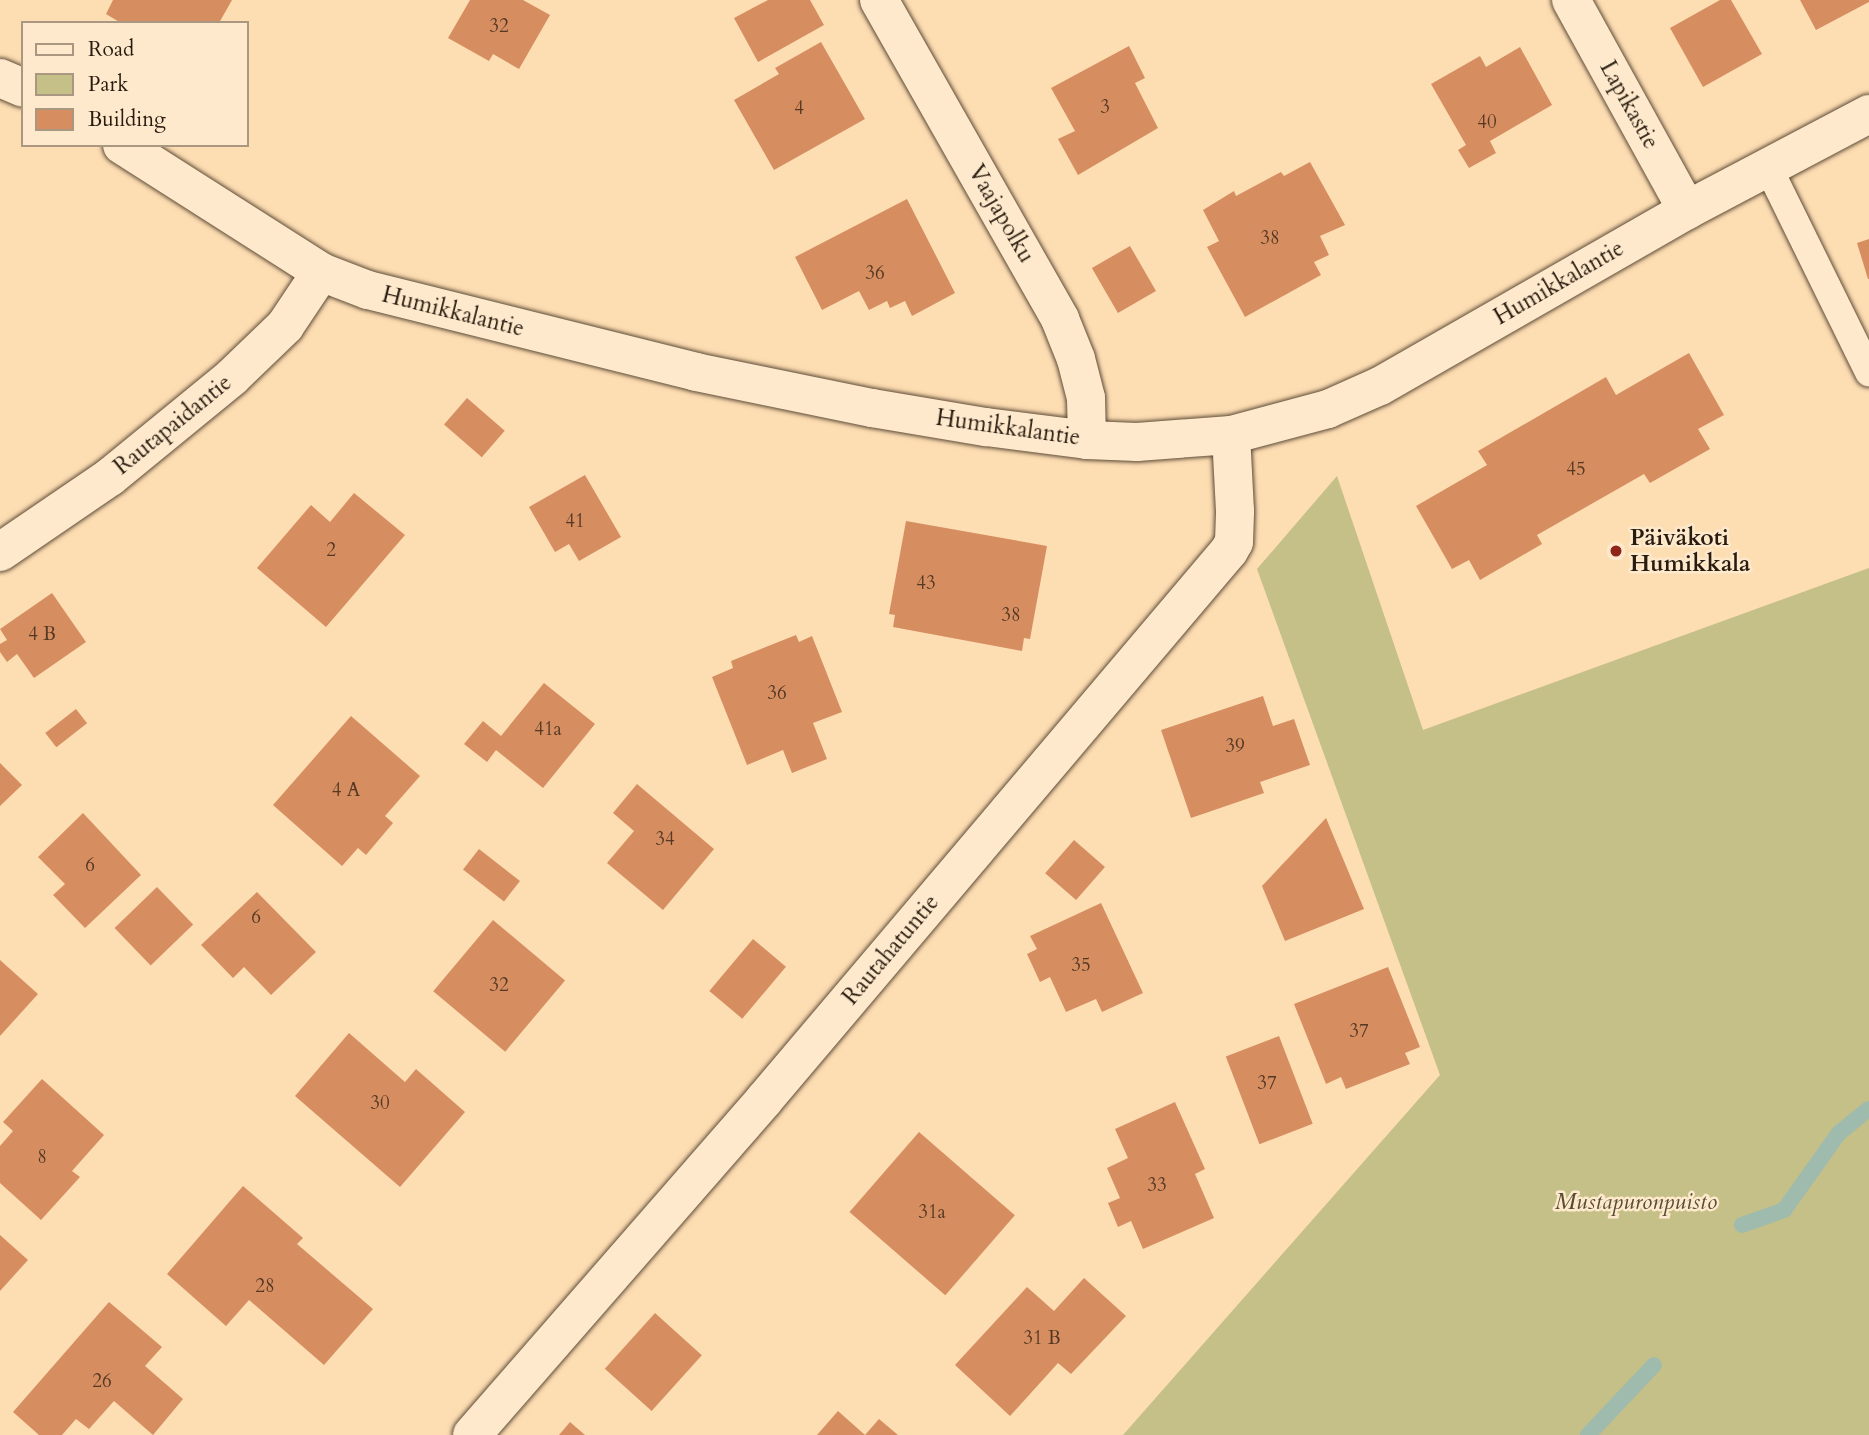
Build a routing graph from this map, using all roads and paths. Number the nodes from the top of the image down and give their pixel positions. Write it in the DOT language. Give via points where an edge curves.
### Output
graph roads {
  1 [pos="880,0"];
  2 [pos="1571,0"];
  3 [pos="0,78"];
  4 [pos="21,87"];
  5 [pos="1869,114"];
  6 [pos="125,147"];
  7 [pos="1768,167"];
  8 [pos="1687,210"];
  9 [pos="321,272"];
  10 [pos="1869,372"];
  11 [pos="1231,435"];
  12 [pos="1087,440"];
  13 [pos="0,552"];
  14 [pos="472,1435"];
  1 -- 12 [label="street, Vaajapolku" via="1060,319 1086,398"];
  2 -- 8 [label="street, Lapikastie"];
  3 -- 4 [label="street"];
  5 -- 7 [label="street, Humikkalantie"];
  6 -- 9 [label="street, Humikkalantie"];
  7 -- 8 [label="street, Humikkalantie"];
  7 -- 10 [label="lane"];
  8 -- 11 [label="street, Humikkalantie" via="1380,386 1328,409"];
  9 -- 12 [label="street, Humikkalantie" via="414,303 696,372 872,408"];
  9 -- 13 [label="street, Rautapaidantie" via="285,326 232,377 110,477"];
  11 -- 12 [label="street, Humikkalantie" via="1170,441"];
  11 -- 14 [label="street, Rautahatuntie" via="1232,548 764,1100"];
}
